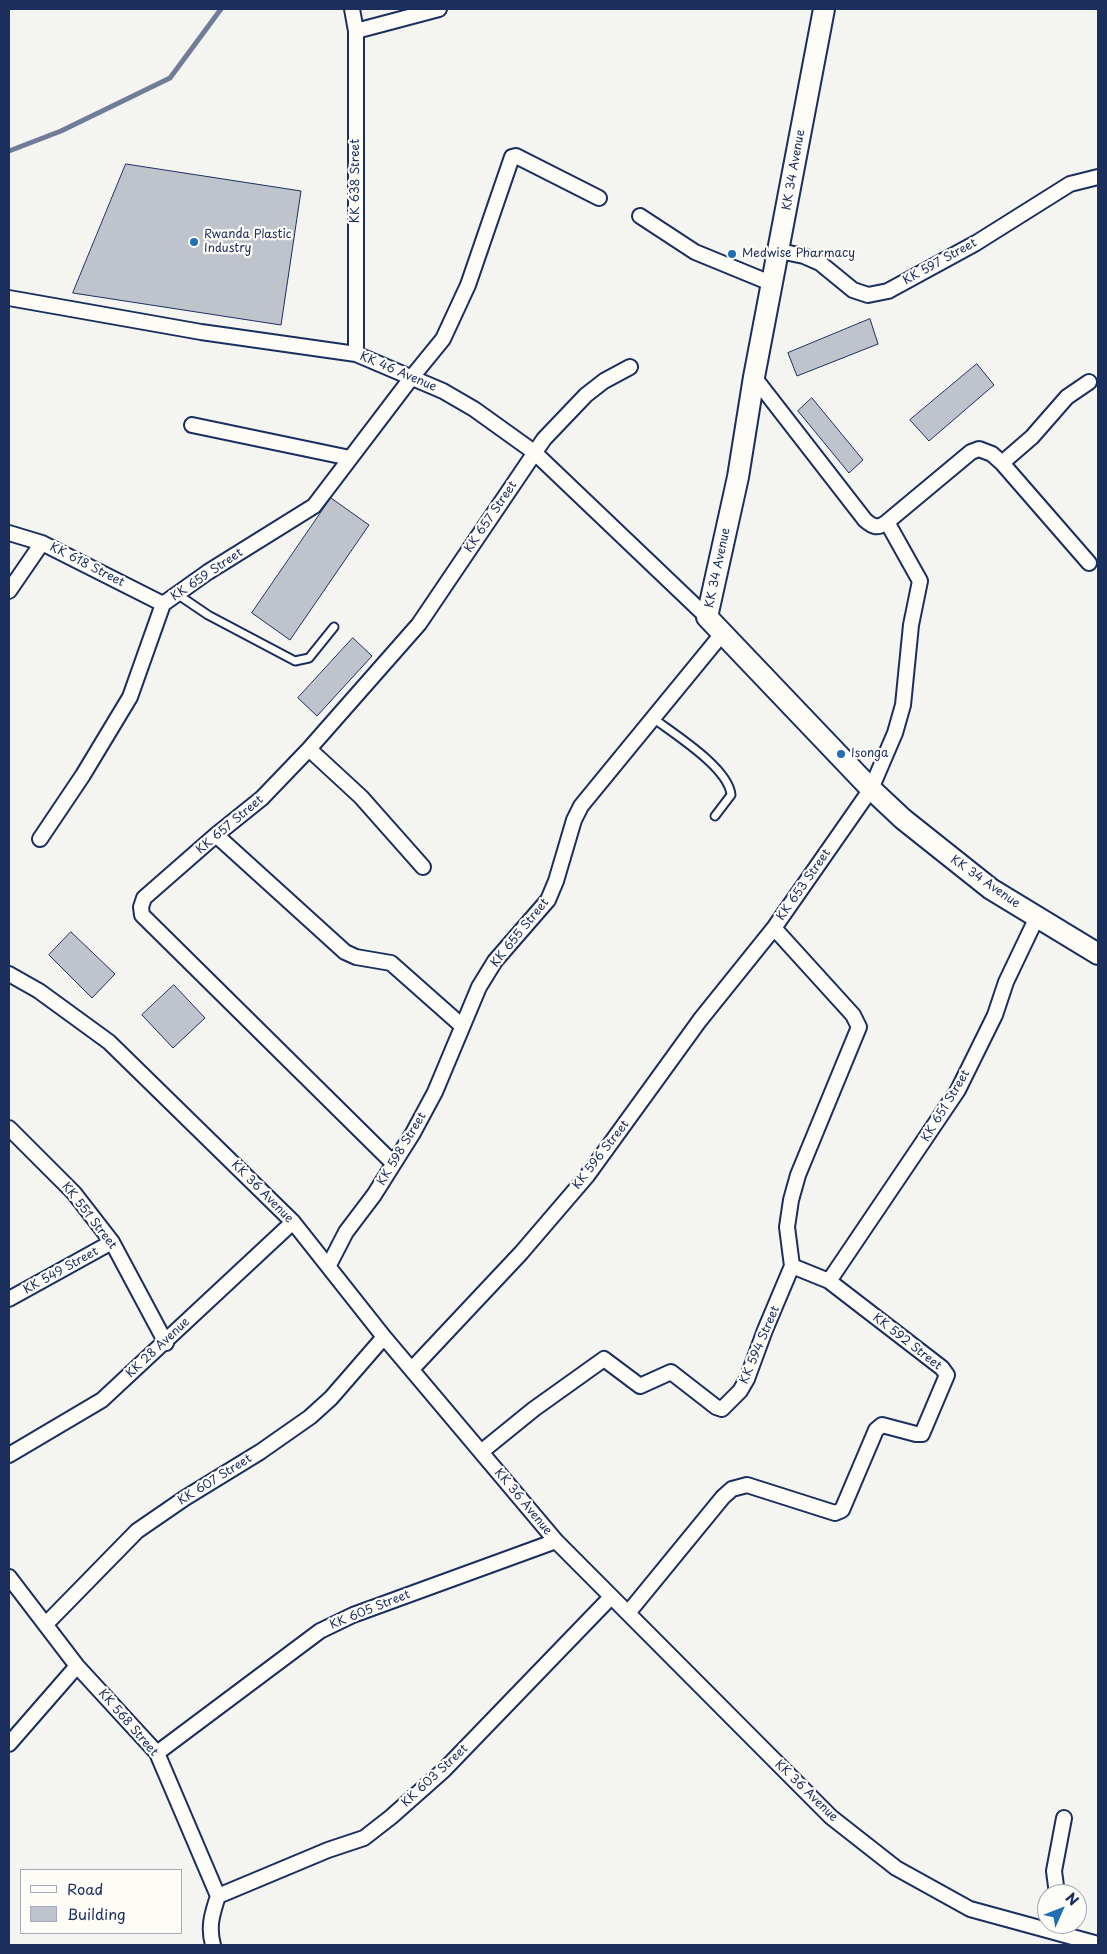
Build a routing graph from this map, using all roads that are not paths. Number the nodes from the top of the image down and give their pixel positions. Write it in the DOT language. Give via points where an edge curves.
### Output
graph roads {
  1 [pos="352,9"];
  2 [pos="439,9"];
  3 [pos="824,9"];
  4 [pos="356,31"];
  5 [pos="1098,177"];
  6 [pos="599,198"];
  7 [pos="640,216"];
  8 [pos="779,251"];
  9 [pos="773,284"];
  10 [pos="9,298"];
  11 [pos="356,354"];
  12 [pos="630,367"];
  13 [pos="412,377"];
  14 [pos="754,377"];
  15 [pos="1089,382"];
  16 [pos="192,425"];
  17 [pos="534,452"];
  18 [pos="350,458"];
  19 [pos="1002,463"];
  20 [pos="887,522"];
  21 [pos="9,534"];
  22 [pos="42,543"];
  23 [pos="1089,563"];
  24 [pos="9,591"];
  25 [pos="177,594"];
  26 [pos="163,604"];
  27 [pos="707,617"];
  28 [pos="334,627"];
  29 [pos="722,634"];
  30 [pos="653,718"];
  31 [pos="309,749"];
  32 [pos="871,789"];
  33 [pos="715,816"];
  34 [pos="216,835"];
  35 [pos="40,839"];
  36 [pos="423,867"];
  37 [pos="1037,917"];
  38 [pos="774,928"];
  39 [pos="1098,954"];
  40 [pos="9,974"];
  41 [pos="461,1025"];
  42 [pos="9,1128"];
  43 [pos="393,1163"];
  44 [pos="293,1222"];
  45 [pos="112,1242"];
  46 [pos="329,1265"];
  47 [pos="792,1266"];
  48 [pos="829,1280"];
  49 [pos="9,1299"];
  50 [pos="384,1338"];
  51 [pos="166,1343"];
  52 [pos="412,1369"];
  53 [pos="480,1452"];
  54 [pos="9,1455"];
  55 [pos="556,1541"];
  56 [pos="9,1578"];
  57 [pos="611,1597"];
  58 [pos="628,1613"];
  59 [pos="46,1624"];
  60 [pos="76,1666"];
  61 [pos="9,1744"];
  62 [pos="157,1753"];
  63 [pos="1064,1818"];
  64 [pos="1056,1884"];
  65 [pos="218,1896"];
  66 [pos="1037,1924"];
  67 [pos="1071,1934"];
  68 [pos="1098,1944"];
  69 [pos="214,1945"];
  1 -- 4 [label="street, KK 638 Street"];
  2 -- 4 [label="street"];
  3 -- 8 [label="main road, KK 34 Avenue"];
  4 -- 11 [label="street, KK 638 Street"];
  5 -- 8 [label="street, KK 597 Street" via="1070,184 976,243 888,291 868,295 853,290 820,263"];
  6 -- 13 [label="street, KK 659 Street" via="516,156 512,157 468,285 443,339"];
  7 -- 9 [label="street" via="695,252"];
  8 -- 9 [label="main road, KK 34 Avenue"];
  9 -- 14 [label="main road, KK 34 Avenue"];
  10 -- 11 [label="street, KK 46 Avenue" via="201,332"];
  11 -- 13 [label="street, KK 46 Avenue"];
  12 -- 17 [label="street, KK 657 Street" via="586,395"];
  13 -- 17 [label="street, KK 46 Avenue" via="443,390 474,409"];
  13 -- 18 [label="street, KK 659 Street"];
  14 -- 20 [label="street" via="865,520 873,527 881,527"];
  14 -- 27 [label="main road, KK 34 Avenue" via="738,477"];
  15 -- 19 [label="street" via="1066,397 1032,437"];
  16 -- 18 [label="street"];
  17 -- 27 [label="street, KK 46 Avenue"];
  17 -- 31 [label="street, KK 657 Street" via="418,624"];
  18 -- 25 [label="street, KK 659 Street" via="308,511"];
  19 -- 20 [label="street" via="979,448 971,452"];
  19 -- 23 [label="street"];
  20 -- 32 [label="street, KK 653 Street" via="920,581 911,625 903,705"];
  21 -- 22 [label="street, KK 618 Street"];
  22 -- 24 [label="street"];
  22 -- 26 [label="street, KK 618 Street"];
  25 -- 26 [label="street, KK 659 Street"];
  25 -- 28 [label="lane" via="208,615 295,662 309,658"];
  26 -- 35 [label="street, KK 659 Street" via="130,697 84,776"];
  27 -- 29 [label="main road, KK 34 Avenue"];
  29 -- 30 [label="street, KK 655 Street"];
  29 -- 32 [label="main road, KK 34 Avenue"];
  30 -- 33 [label="lane" via="708,760 730,786 731,795"];
  30 -- 41 [label="street, KK 655 Street" via="582,806 574,820 548,900 495,961 478,987"];
  31 -- 34 [label="street, KK 657 Street" via="262,798"];
  31 -- 36 [label="street" via="361,797"];
  32 -- 37 [label="main road, KK 34 Avenue" via="943,853 991,889"];
  32 -- 38 [label="street, KK 653 Street"];
  34 -- 41 [label="street" via="345,952 391,963"];
  34 -- 43 [label="street, KK 657 Street" via="144,898 140,907 142,915"];
  37 -- 39 [label="main road, KK 34 Avenue"];
  37 -- 48 [label="street, KK 651 Street" via="1006,982 995,1015 958,1090"];
  38 -- 47 [label="street, KK 653 Street" via="859,1027 798,1175 787,1227"];
  38 -- 52 [label="street, KK 596 Street" via="700,1020 587,1176 521,1253"];
  40 -- 44 [label="street, KK 36 Avenue" via="39,990 109,1042"];
  41 -- 43 [label="street, KK 598 Street" via="435,1092"];
  42 -- 45 [label="street, KK 551 Street" via="74,1193"];
  43 -- 46 [label="street, KK 598 Street" via="346,1232"];
  44 -- 46 [label="street, KK 36 Avenue"];
  44 -- 51 [label="street, KK 28 Avenue"];
  45 -- 49 [label="street, KK 549 Street"];
  45 -- 51 [label="street, KK 551 Street"];
  46 -- 50 [label="street, KK 36 Avenue"];
  47 -- 48 [label="street, KK 592 Street"];
  47 -- 53 [label="street, KK 594 Street" via="747,1379 722,1409 671,1372 640,1386 604,1359"];
  48 -- 58 [label="street, KK 592 Street" via="947,1375 922,1434 882,1425 876,1430 842,1510 836,1513 747,1485 732,1489"];
  50 -- 52 [label="street, KK 36 Avenue"];
  50 -- 59 [label="street, KK 607 Street" via="310,1417 137,1531"];
  51 -- 54 [label="street, KK 28 Avenue" via="102,1400"];
  52 -- 53 [label="street, KK 36 Avenue"];
  53 -- 55 [label="street, KK 36 Avenue"];
  55 -- 57 [label="street, KK 36 Avenue"];
  55 -- 62 [label="street, KK 605 Street" via="353,1615 320,1631"];
  56 -- 59 [label="street, KK 568 Street"];
  57 -- 58 [label="street, KK 36 Avenue"];
  57 -- 65 [label="street, KK 603 Street" via="444,1770 364,1838"];
  58 -- 66 [label="street, KK 36 Avenue" via="831,1816 896,1868 970,1909"];
  59 -- 60 [label="street, KK 568 Street"];
  60 -- 61 [label="street"];
  60 -- 62 [label="street, KK 568 Street"];
  62 -- 65 [label="street, KK 568 Street"];
  63 -- 64 [label="street" via="1054,1871"];
  65 -- 69 [label="street" via="210,1918 209,1932"];
  67 -- 68 [label="street, KK 36 Avenue"];
}
